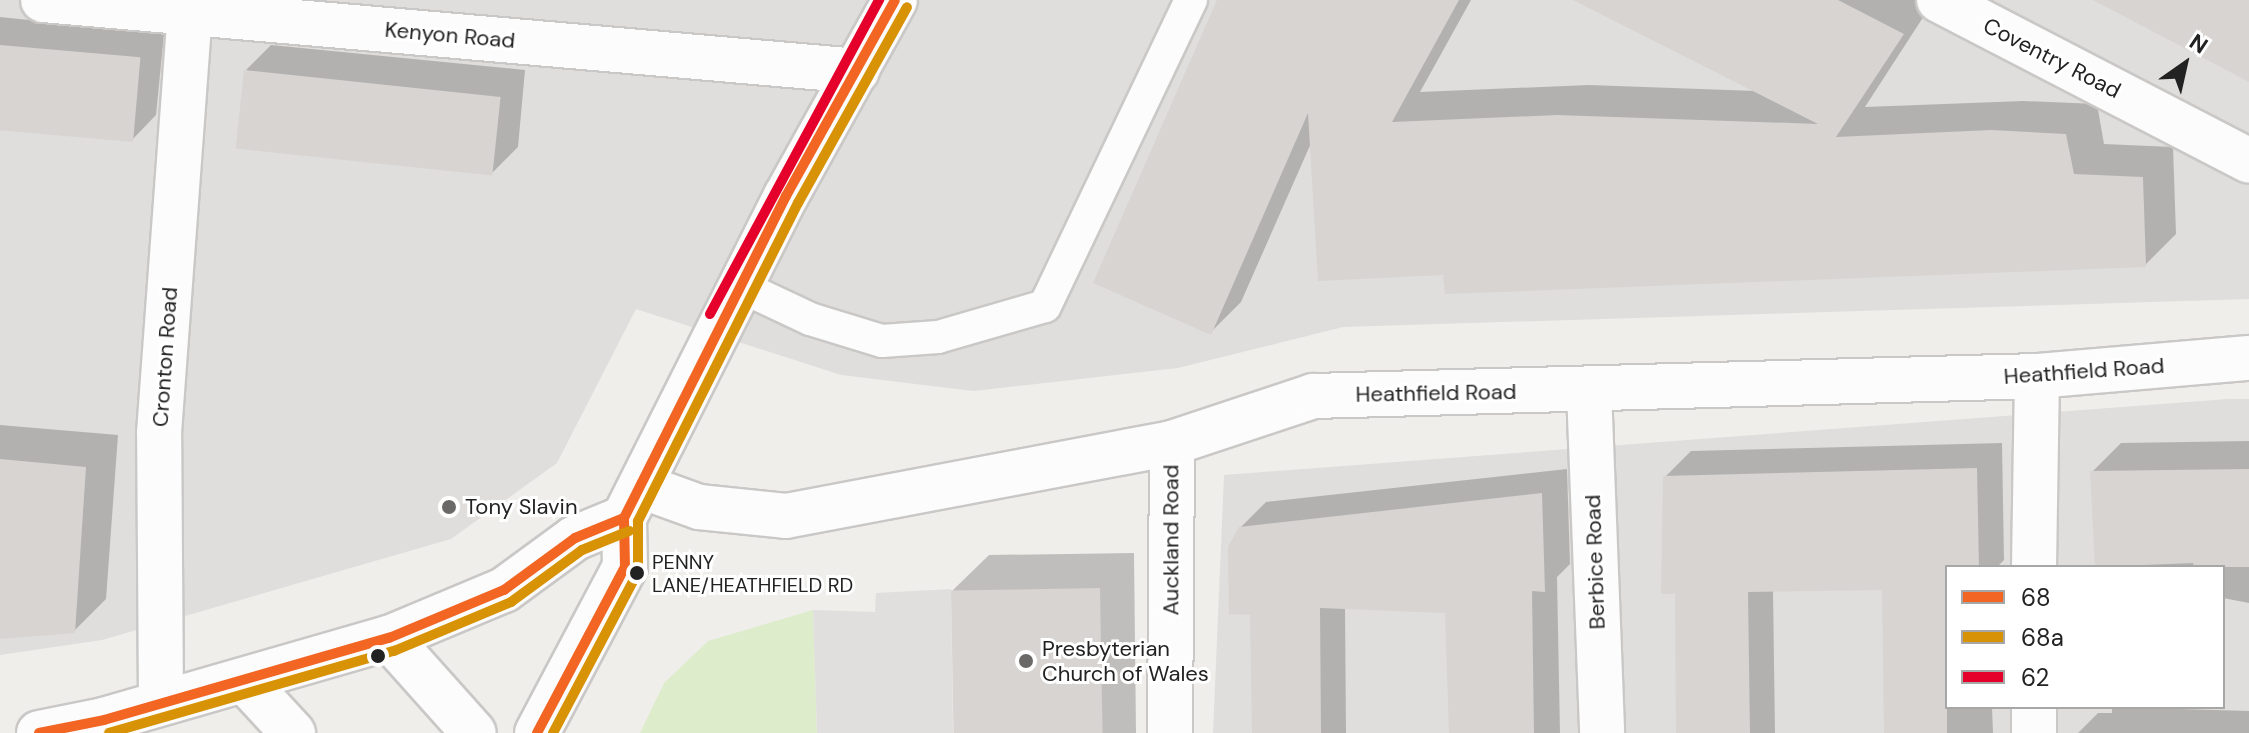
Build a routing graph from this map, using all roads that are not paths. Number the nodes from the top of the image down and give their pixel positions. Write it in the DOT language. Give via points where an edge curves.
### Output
graph roads {
  1 [pos="43,0"];
  2 [pos="895,0"];
  3 [pos="1191,0"];
  4 [pos="1939,0"];
  5 [pos="190,14"];
  6 [pos="857,71"];
  7 [pos="2249,161"];
  8 [pos="740,286"];
  9 [pos="2249,358"];
  10 [pos="2037,376"];
  11 [pos="1589,390"];
  12 [pos="1172,443"];
  13 [pos="632,502"];
  14 [pos="2034,565"];
  15 [pos="389,638"];
  16 [pos="245,681"];
  17 [pos="161,701"];
  18 [pos="2034,709"];
  19 [pos="39,733"];
  20 [pos="293,733"];
  21 [pos="474,733"];
  22 [pos="537,733"];
  23 [pos="1170,733"];
  24 [pos="1602,733"];
  25 [pos="2034,733"];
  1 -- 5 [label="street, Kenyon Road"];
  2 -- 6 [label="street"];
  3 -- 8 [label="lane" via="1045,306 938,337 882,341 810,319"];
  4 -- 7 [label="street, Coventry Road"];
  5 -- 6 [label="street, Kenyon Road"];
  5 -- 17 [label="street, Cronton Road" via="159,433"];
  6 -- 8 [label="street"];
  8 -- 13 [label="street"];
  9 -- 10 [label="street, Heathfield Road"];
  10 -- 11 [label="street, Heathfield Road"];
  10 -- 14 [label="street"];
  11 -- 12 [label="street, Heathfield Road" via="1313,396"];
  11 -- 24 [label="street, Berbice Road"];
  12 -- 13 [label="street, Heathfield Road" via="786,516"];
  12 -- 23 [label="street, Auckland Road"];
  13 -- 15 [label="street" via="504,590"];
  13 -- 22 [label="street" via="625,567"];
  15 -- 16 [label="street"];
  15 -- 21 [label="street"];
  16 -- 17 [label="street"];
  16 -- 20 [label="street"];
  17 -- 19 [label="street"];
  18 -- 25 [label="street"];
}
